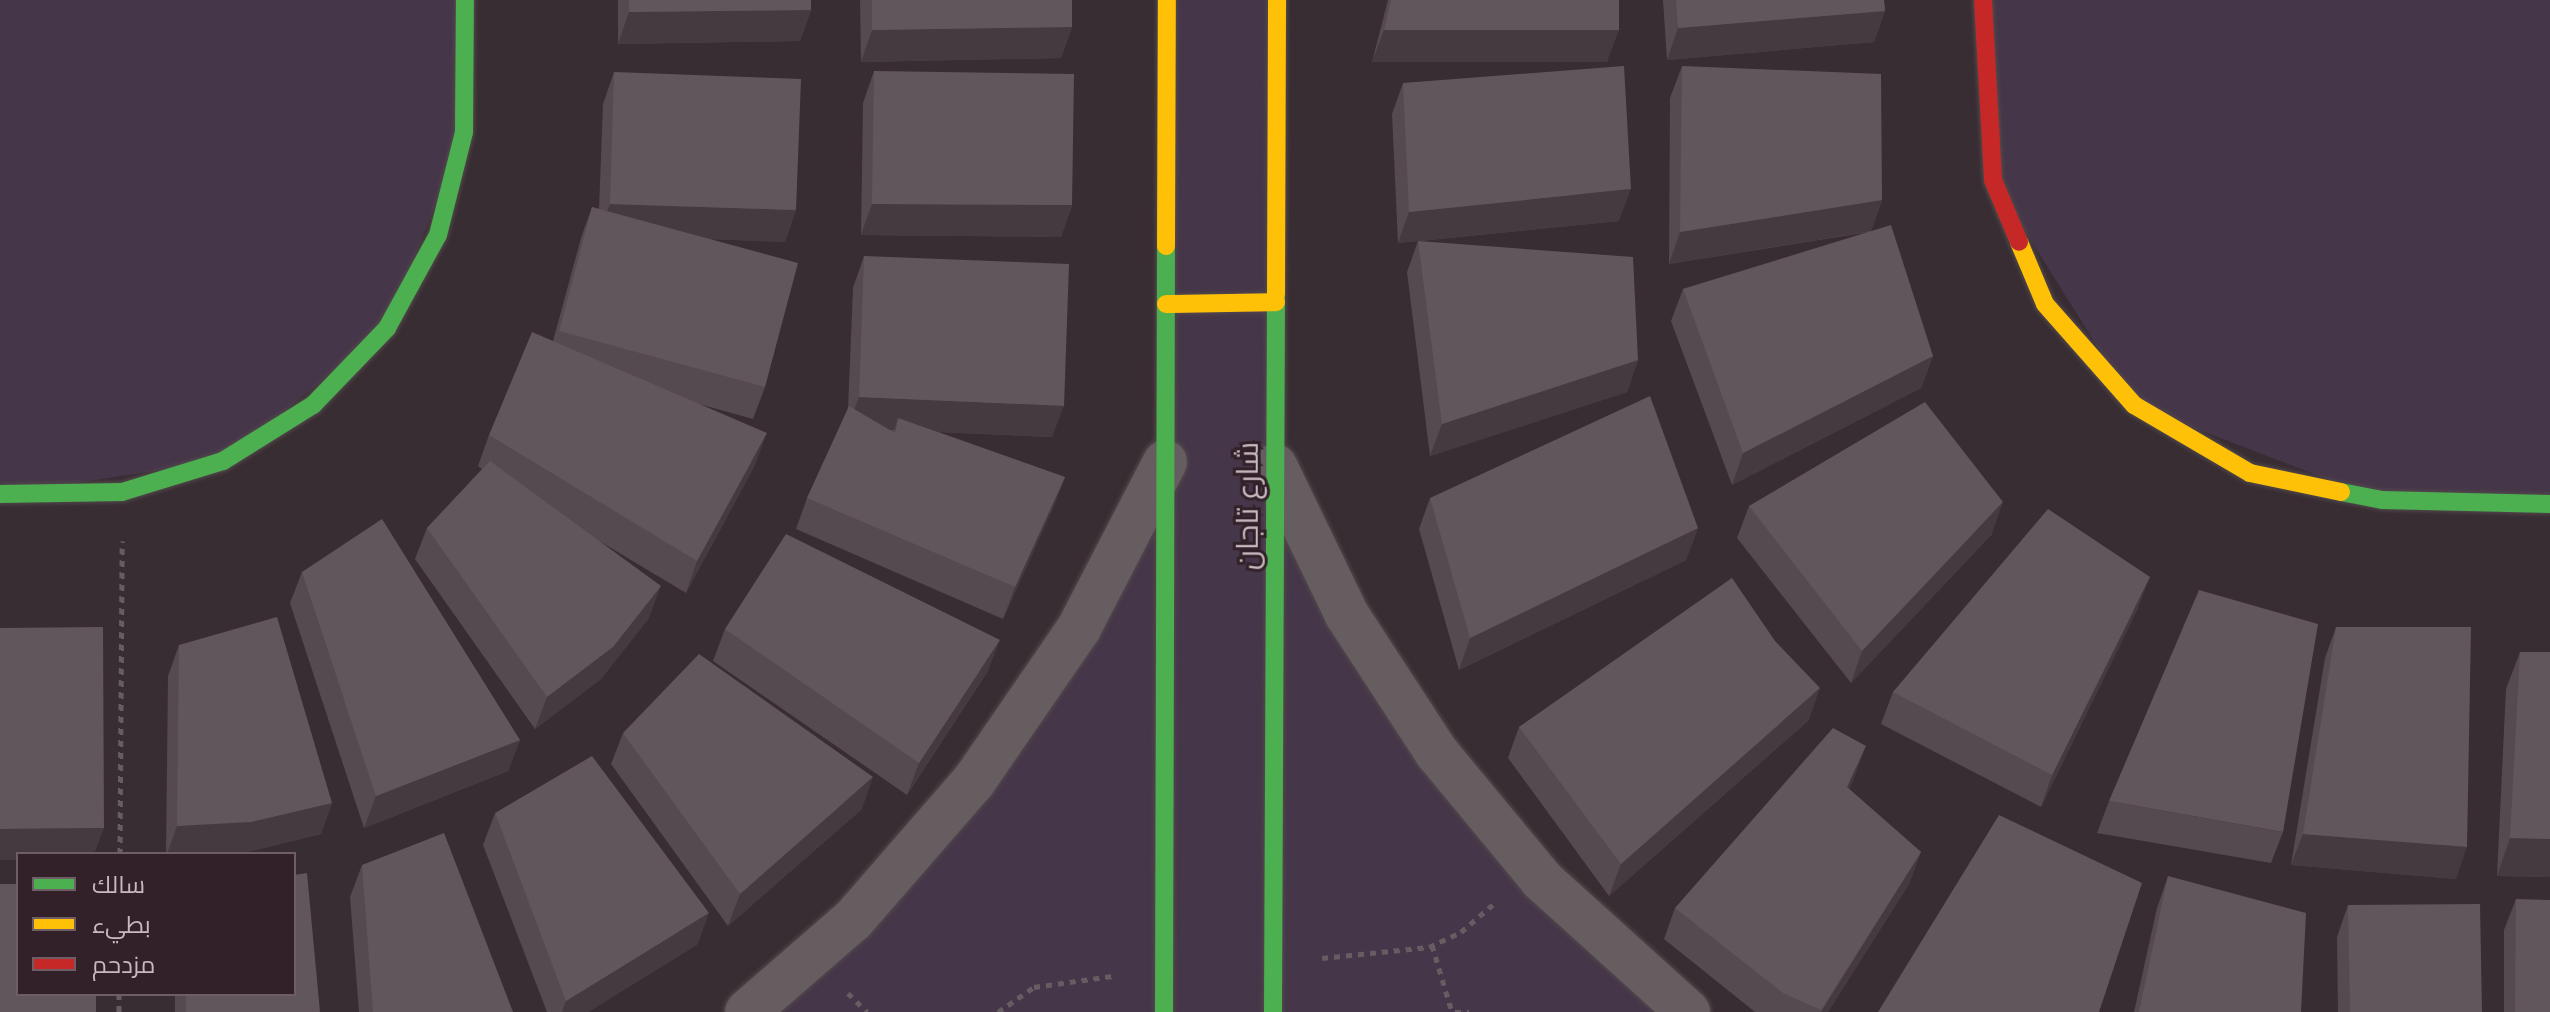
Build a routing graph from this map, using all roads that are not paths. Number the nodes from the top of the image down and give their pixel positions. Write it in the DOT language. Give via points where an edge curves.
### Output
graph roads {
  1 [pos="465,0"];
  2 [pos="1167,0"];
  3 [pos="1277,0"];
  4 [pos="1983,0"];
  5 [pos="1276,302"];
  6 [pos="1166,304"];
  7 [pos="1165,462"];
  8 [pos="1275,466"];
  9 [pos="0,494"];
  10 [pos="2550,504"];
  11 [pos="747,1012"];
  12 [pos="1164,1012"];
  13 [pos="1273,1012"];
  14 [pos="1688,1012"];
  1 -- 9 [label="street" via="464,132 438,235 387,328 313,405 223,461 122,492"];
  2 -- 6 [label="street"];
  3 -- 5 [label="street, شارع تاجان"];
  4 -- 10 [label="street" via="1993,180 2045,304 2134,405 2250,473 2382,500"];
  5 -- 6 [label="street"];
  5 -- 8 [label="street, شارع تاجان"];
  6 -- 7 [label="street"];
  7 -- 11 [label="street" via="1079,628 974,781 853,920"];
  7 -- 12 [label="street"];
  8 -- 13 [label="street, شارع تاجان"];
  8 -- 14 [label="street" via="1347,615 1437,753 1534,869"];
}
